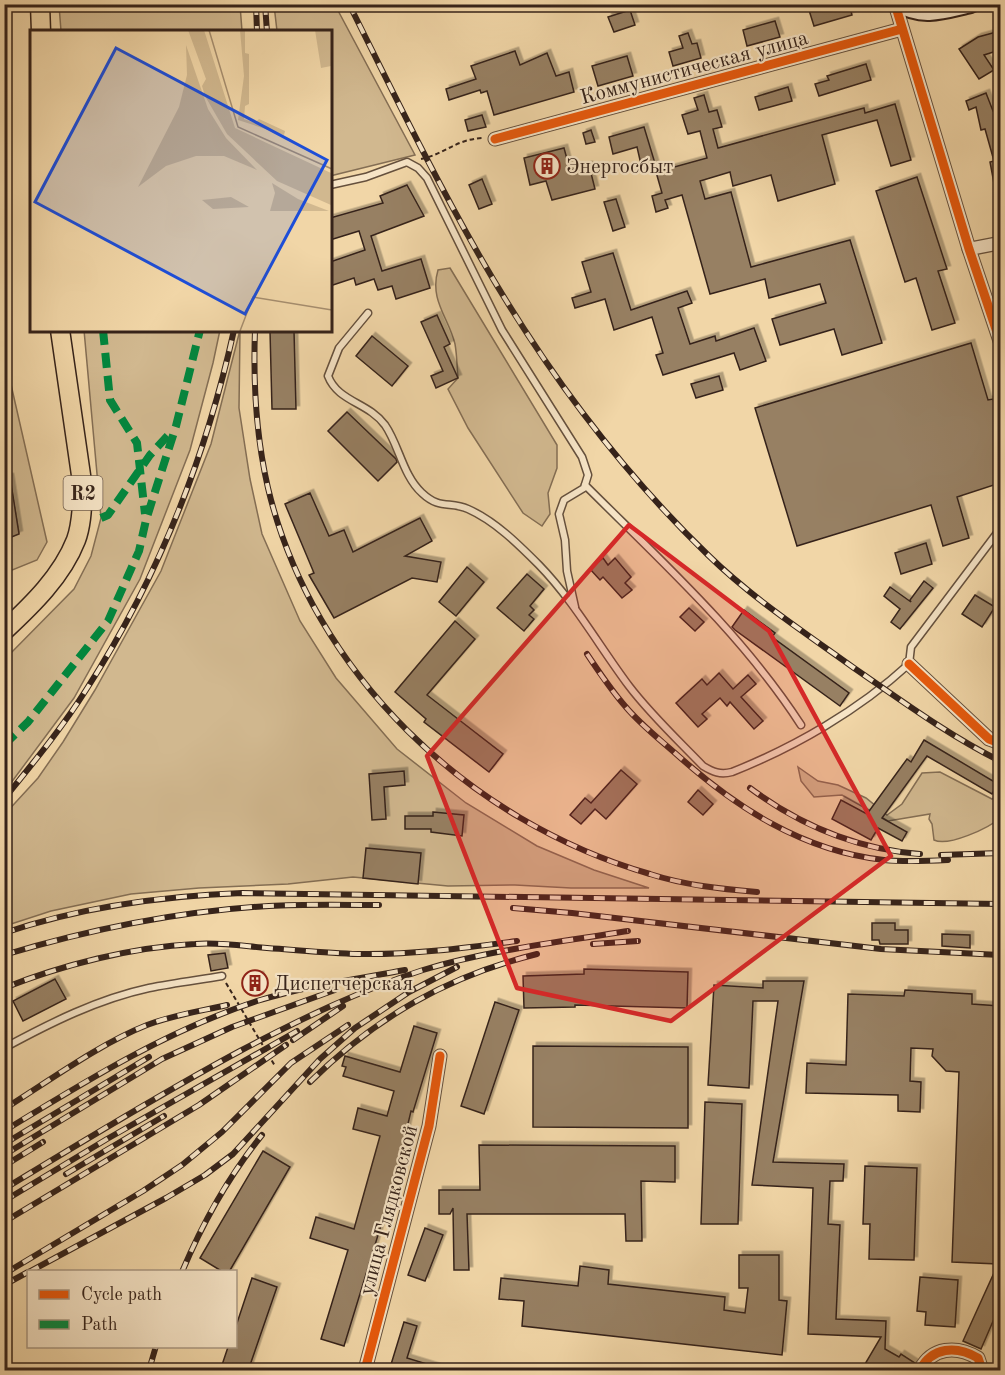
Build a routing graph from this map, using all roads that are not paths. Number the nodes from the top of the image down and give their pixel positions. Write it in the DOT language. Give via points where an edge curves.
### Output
graph roads {
  1 [pos="40,4"];
  2 [pos="895,4"];
  3 [pos="900,4"];
  4 [pos="971,4"];
  5 [pos="902,29"];
  6 [pos="41,30"];
  7 [pos="495,139"];
  8 [pos="332,185"];
  9 [pos="1000,243"];
  10 [pos="969,249"];
  11 [pos="368,313"];
  12 [pos="60,332"];
  13 [pos="1000,341"];
  14 [pos="585,485"];
  15 [pos="1000,530"];
  16 [pos="575,610"];
  17 [pos="4,631"];
  18 [pos="909,664"];
  19 [pos="801,725"];
  20 [pos="1000,743"];
  21 [pos="222,976"];
  22 [pos="4,1048"];
  23 [pos="440,1056"];
  24 [pos="365,1371"];
  25 [pos="921,1371"];
  26 [pos="982,1371"];
  1 -- 6 [label="main road"];
  2 -- 5 [label="street"];
  3 -- 4 [label="main road" via="921,12"];
  5 -- 7 [label="street, Коммунистическая улица"];
  5 -- 10 [label="street"];
  8 -- 14 [label="lane" via="407,162 427,178 502,330 582,457 588,475"];
  9 -- 10 [label="street"];
  10 -- 13 [label="street"];
  11 -- 16 [label="lane" via="339,348 328,376 332,387 366,407 383,423 420,492 439,505 464,507 502,531 551,579"];
  12 -- 17 [label="main road, R2" via="83,489 81,514 76,539 57,574 34,604"];
  14 -- 16 [label="lane" via="564,500 559,514"];
  14 -- 19 [label="lane" via="736,638"];
  15 -- 18 [label="lane" via="911,647"];
  16 -- 18 [label="lane" via="643,704 703,766 717,773 744,768 822,728"];
  18 -- 20 [label="street" via="988,739"];
  21 -- 22 [label="lane" via="150,988 108,1000"];
  23 -- 24 [label="street, улица Глядковской" via="429,1126"];
  25 -- 26 [label="street" via="931,1356 950,1349 978,1358"];
}
